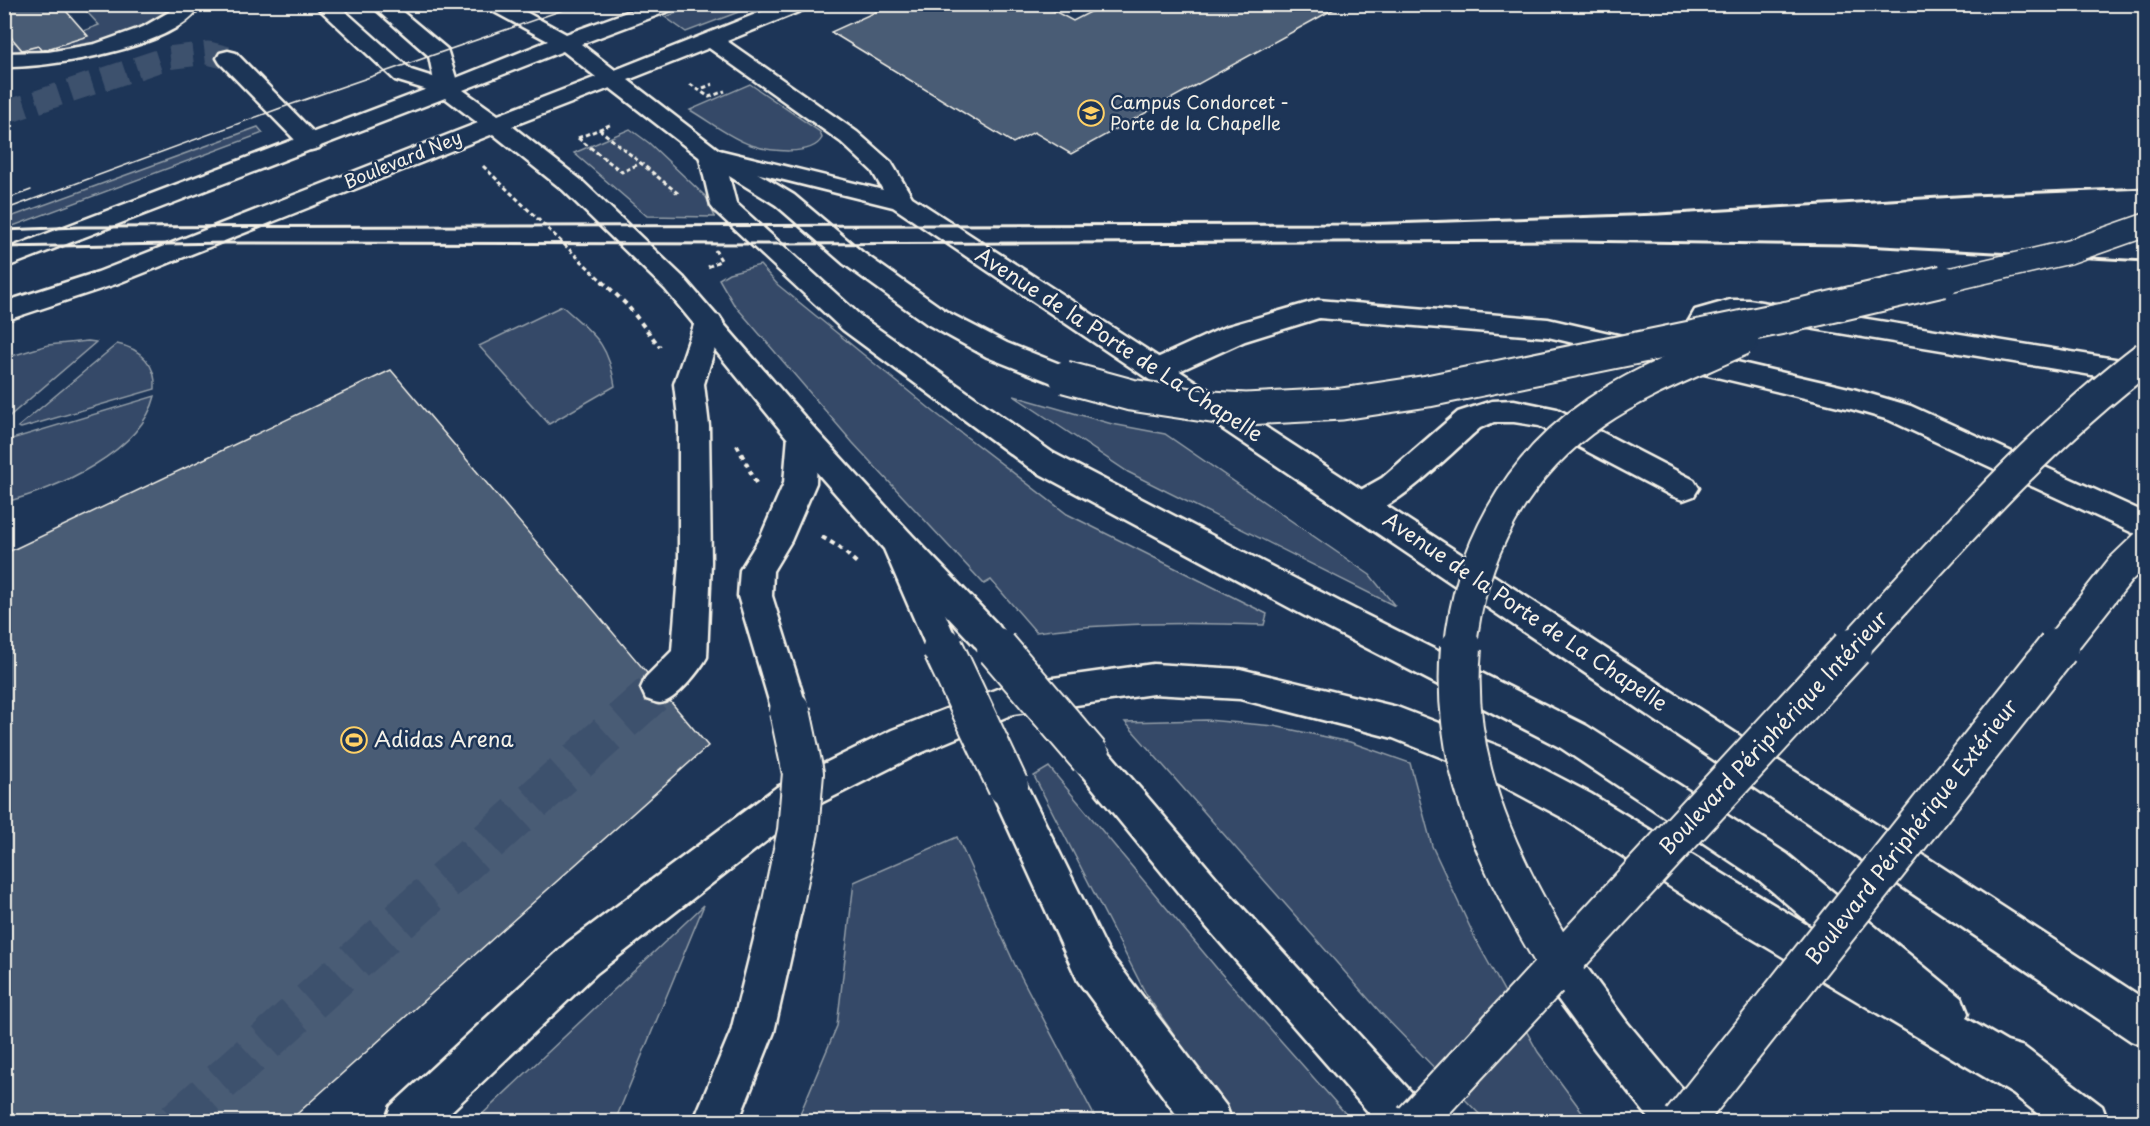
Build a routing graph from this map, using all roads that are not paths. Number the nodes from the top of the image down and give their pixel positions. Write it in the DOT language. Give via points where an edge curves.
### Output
graph roads {
  1 [pos="324,4"];
  2 [pos="380,4"];
  3 [pos="494,4"];
  4 [pos="670,4"];
  5 [pos="801,4"];
  6 [pos="188,9"];
  7 [pos="710,39"];
  8 [pos="565,42"];
  9 [pos="228,58"];
  10 [pos="4,60"];
  11 [pos="611,78"];
  12 [pos="447,89"];
  13 [pos="495,123"];
  14 [pos="311,143"];
  15 [pos="711,155"];
  16 [pos="902,202"];
  17 [pos="2145,225"];
  18 [pos="4,260"];
  19 [pos="4,312"];
  20 [pos="1788,317"];
  21 [pos="709,322"];
  22 [pos="2145,357"];
  23 [pos="1691,362"];
  24 [pos="1156,370"];
  25 [pos="2145,374"];
  26 [pos="802,436"];
  27 [pos="1683,488"];
  28 [pos="1361,504"];
  29 [pos="2145,527"];
  30 [pos="898,542"];
  31 [pos="2145,545"];
  32 [pos="659,688"];
  33 [pos="2145,1026"];
  34 [pos="2025,1077"];
  35 [pos="407,1122"];
  36 [pos="715,1122"];
  37 [pos="1210,1122"];
  38 [pos="1408,1122"];
  39 [pos="1414,1122"];
  40 [pos="1682,1122"];
  41 [pos="2086,1122"];
  1 -- 12 [label="main road" via="403,75"];
  2 -- 12 [label="main road" via="439,54"];
  3 -- 8 [label="main road, Avenue de la Porte de La Chapelle"];
  4 -- 8 [label="main road"];
  5 -- 7 [label="main road, Boulevard Ney"];
  6 -- 10 [label="main road" via="146,32 79,55 42,61"];
  7 -- 11 [label="main road, Boulevard Ney"];
  7 -- 16 [label="main road, Avenue de la Porte de La Chapelle" via="849,137 882,167"];
  8 -- 11 [label="main road, Avenue de la Porte de La Chapelle"];
  8 -- 12 [label="main road"];
  9 -- 14 [label="main road"];
  11 -- 13 [label="main road, Boulevard Ney"];
  11 -- 15 [label="main road, Avenue de la Porte de La Chapelle"];
  12 -- 13 [label="main road"];
  12 -- 14 [label="main road"];
  13 -- 19 [label="main road, Boulevard Ney" via="107,278"];
  13 -- 21 [label="main road" via="572,185"];
  14 -- 18 [label="main road"];
  15 -- 16 [label="main road, Avenue de la Porte de La Chapelle"];
  15 -- 20 [label="main road, bridge" via="785,200 854,258 969,337 1101,388 1169,402 1246,409 1342,404 1428,391"];
  15 -- 34 [label="main road" via="724,206 853,324 1042,461 1574,737 1773,867"];
  16 -- 24 [label="main road, Avenue de la Porte de La Chapelle"];
  17 -- 20 [label="main road, bridge" via="2069,252"];
  20 -- 40 [label="main road, bridge" via="1604,406 1577,425 1536,464 1506,501 1484,543 1474,569 1461,631 1461,719 1482,813 1501,861 1523,906 1564,972"];
  21 -- 26 [label="main road"];
  21 -- 32 [label="main road" via="689,384 694,426 695,562 689,657"];
  22 -- 39 [label="main road, Boulevard Périphérique Intérieur, bridge" via="2116,379 1998,490"];
  23 -- 24 [label="main road" via="1548,328 1318,309 1235,334"];
  23 -- 25 [label="main road" via="1697,331 1705,316 1749,309"];
  23 -- 29 [label="main road" via="1900,413"];
  24 -- 28 [label="main road, Avenue de la Porte de La Chapelle"];
  26 -- 30 [label="main road"];
  26 -- 36 [label="main road, bridge" via="800,483 775,541 757,570 755,596 790,711 803,773 798,831 752,1032"];
  27 -- 28 [label="main road" via="1546,416 1492,412 1469,420 1393,486"];
  28 -- 33 [label="main road, Avenue de la Porte de La Chapelle"];
  30 -- 37 [label="main road, bridge" via="943,648 1093,966"];
  30 -- 38 [label="main road, bridge" via="987,636 1218,910"];
  31 -- 40 [label="main road, Boulevard Périphérique Extérieur, bridge" via="2121,569"];
  34 -- 35 [label="main road" via="1742,910 1577,806 1488,759 1396,723 1240,684 1153,679 1010,699 905,742 791,799 582,958"];
  34 -- 41 [label="main road"];
}
